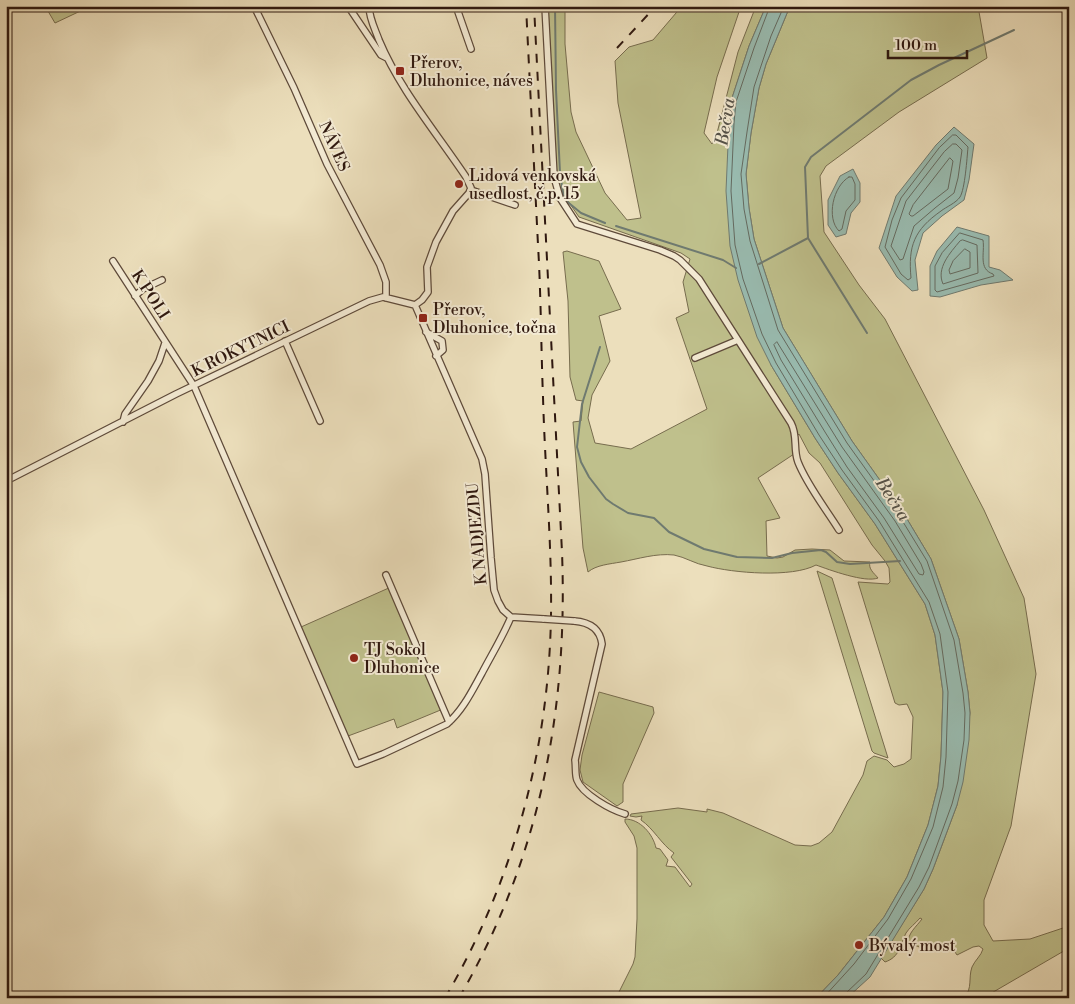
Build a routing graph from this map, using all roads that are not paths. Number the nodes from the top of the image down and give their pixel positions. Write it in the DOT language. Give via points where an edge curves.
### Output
graph roads {
  1 [pos="254,6"];
  2 [pos="348,6"];
  3 [pos="369,6"];
  4 [pos="456,6"];
  5 [pos="545,6"];
  6 [pos="471,49"];
  7 [pos="387,58"];
  8 [pos="471,190"];
  9 [pos="515,205"];
  10 [pos="113,261"];
  11 [pos="162,280"];
  12 [pos="135,296"];
  13 [pos="386,298"];
  14 [pos="415,305"];
  15 [pos="426,332"];
  16 [pos="738,340"];
  17 [pos="285,341"];
  18 [pos="166,342"];
  19 [pos="436,356"];
  20 [pos="694,358"];
  21 [pos="194,386"];
  22 [pos="320,421"];
  23 [pos="124,422"];
  24 [pos="6,481"];
  25 [pos="839,530"];
  26 [pos="386,575"];
  27 [pos="511,617"];
  28 [pos="449,722"];
  29 [pos="625,814"];
  1 -- 13 [label="street, NÁVES" via="327,164 380,265 386,282"];
  2 -- 7 [label="street" via="381,55"];
  3 -- 7 [label="street"];
  4 -- 6 [label="street"];
  5 -- 16 [label="street" via="555,185 562,203 577,224 660,250 680,260 699,279"];
  7 -- 8 [label="street" via="466,177"];
  8 -- 9 [label="street"];
  8 -- 14 [label="street" via="455,207 436,242 427,266 428,292"];
  10 -- 12 [label="street, K POLI"];
  11 -- 12 [label="street"];
  12 -- 18 [label="street, K POLI"];
  13 -- 14 [label="street, K ROKYTNICI"];
  13 -- 17 [label="street, K ROKYTNICI" via="369,300"];
  14 -- 15 [label="street, K NADJEZDU"];
  15 -- 19 [label="street, K NADJEZDU"];
  15 -- 19 [label="street" via="442,341 443,350"];
  16 -- 20 [label="street"];
  16 -- 25 [label="street" via="791,423 801,469"];
  17 -- 21 [label="street, K ROKYTNICI"];
  17 -- 22 [label="street"];
  18 -- 21 [label="street, K POLI"];
  18 -- 23 [label="street, K POLI" via="156,367 126,412"];
  19 -- 27 [label="street, K NADJEZDU" via="482,459 494,590 500,606"];
  21 -- 23 [label="street, K ROKYTNICI"];
  21 -- 28 [label="street, K POLI" via="356,764"];
  23 -- 24 [label="street, K ROKYTNICI"];
  26 -- 28 [label="street"];
  27 -- 28 [label="street" via="466,702"];
  27 -- 29 [label="street, bridge" via="584,622 600,636 602,644 576,760 577,780 583,791"];
}
